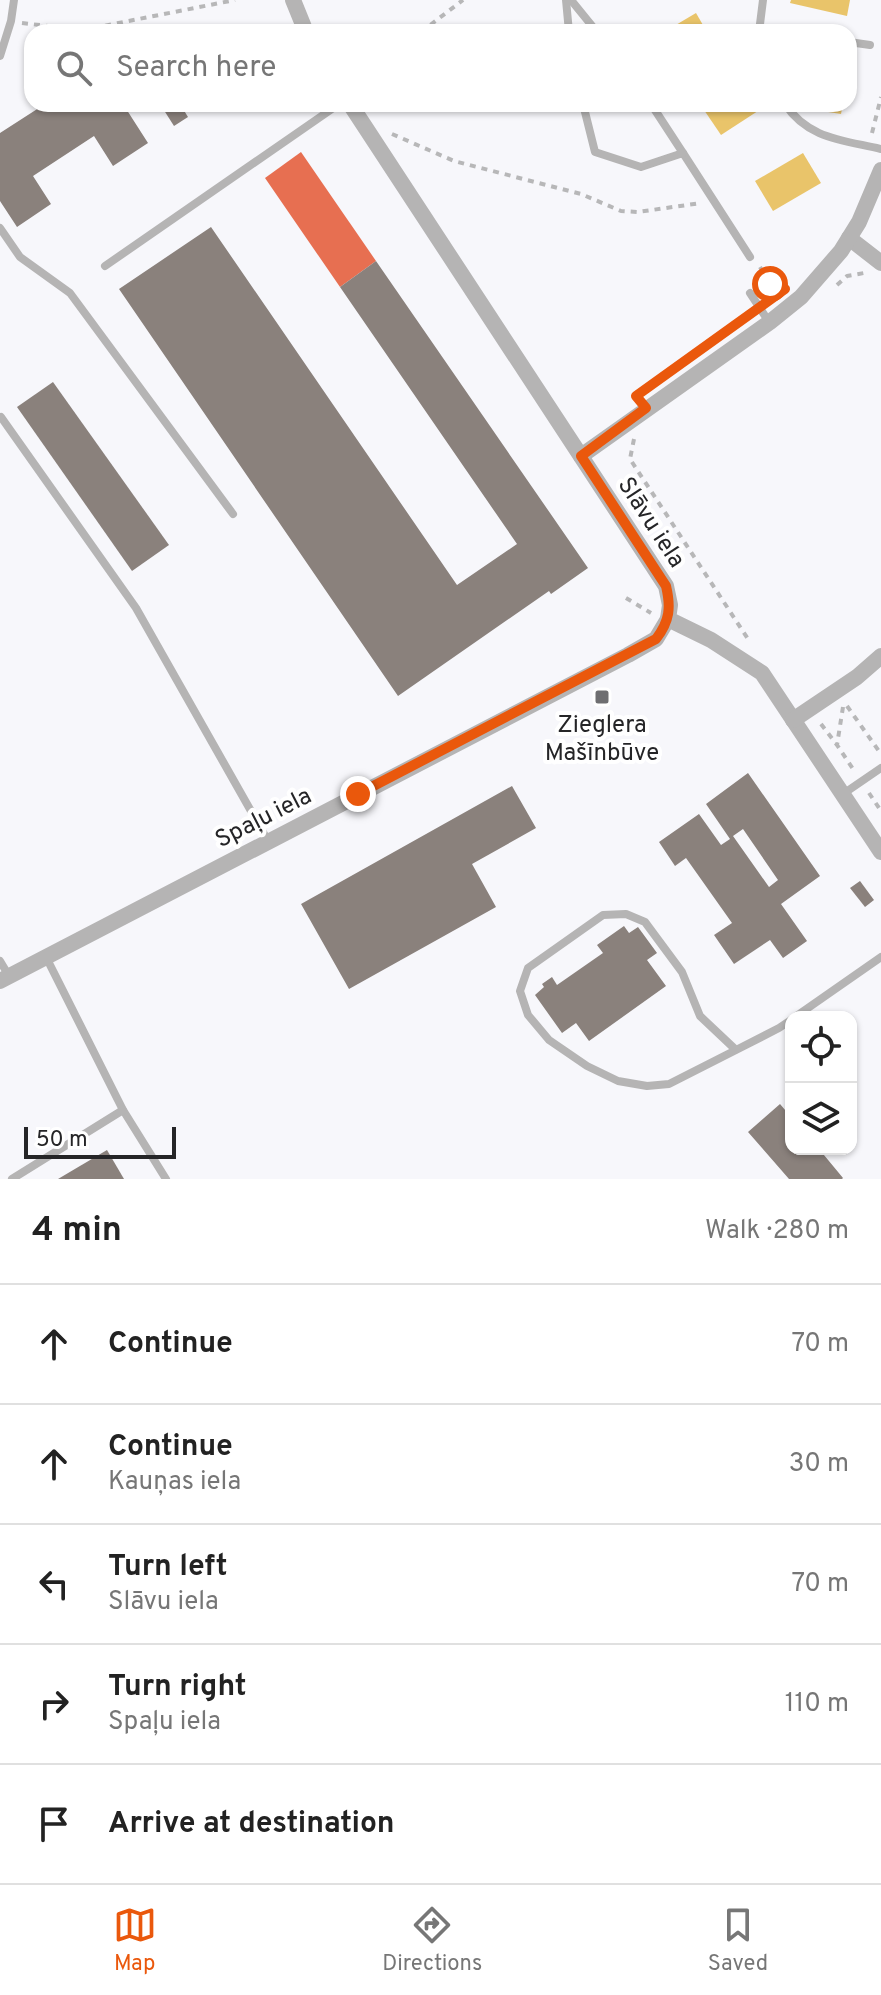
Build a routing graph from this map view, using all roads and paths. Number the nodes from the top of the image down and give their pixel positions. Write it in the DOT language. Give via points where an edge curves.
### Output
graph roads {
  1 [pos="14,0"];
  2 [pos="235,0"];
  3 [pos="293,0"];
  4 [pos="463,0"];
  5 [pos="569,0"];
  6 [pos="763,0"];
  7 [pos="11,21"];
  8 [pos="35,24"];
  9 [pos="112,24"];
  10 [pos="303,24"];
  11 [pos="432,24"];
  12 [pos="569,24"];
  13 [pos="590,24"];
  14 [pos="760,24"];
  15 [pos="857,43"];
  16 [pos="870,45"];
  17 [pos="0,56"];
  18 [pos="881,97"];
  19 [pos="327,112"];
  20 [pos="355,112"];
  21 [pos="585,112"];
  22 [pos="656,112"];
  23 [pos="792,112"];
  24 [pos="366,128"];
  25 [pos="868,146"];
  26 [pos="881,149"];
  27 [pos="683,153"];
  28 [pos="881,170"];
  29 [pos="714,201"];
  30 [pos="0,228"];
  31 [pos="849,238"];
  32 [pos="750,257"];
  33 [pos="881,263"];
  34 [pos="105,266"];
  35 [pos="793,281"];
  36 [pos="785,289"];
  37 [pos="750,293"];
  38 [pos="759,307"];
  39 [pos="770,322"];
  40 [pos="1,417"];
  41 [pos="635,439"];
  42 [pos="581,456"];
  43 [pos="233,514"];
  44 [pos="626,598"];
  45 [pos="668,619"];
  46 [pos="754,648"];
  47 [pos="881,656"];
  48 [pos="809,709"];
  49 [pos="793,720"];
  50 [pos="837,745"];
  51 [pos="881,754"];
  52 [pos="881,768"];
  53 [pos="862,782"];
  54 [pos="842,795"];
  55 [pos="881,811"];
  56 [pos="268,841"];
  57 [pos="881,852"];
  58 [pos="46,957"];
  59 [pos="881,957"];
  60 [pos="0,961"];
  61 [pos="5,979"];
  62 [pos="803,1011"];
  63 [pos="785,1022"];
  64 [pos="736,1050"];
  65 [pos="123,1110"];
  66 [pos="12,1179"];
  67 [pos="166,1179"];
  1 -- 7 [label="lane"];
  2 -- 9 [label="path"];
  3 -- 10 [label="street"];
  4 -- 11 [label="path"];
  5 -- 12 [label="lane"];
  5 -- 13 [label="lane"];
  6 -- 14 [label="lane"];
  7 -- 8 [label="path"];
  7 -- 17 [label="lane"];
  15 -- 16 [label="lane"];
  18 -- 25 [label="path"];
  19 -- 34 [label="lane"];
  20 -- 24 [label="street, Slāvu iela"];
  21 -- 27 [label="lane" via="595,152 641,167"];
  22 -- 27 [label="lane"];
  23 -- 25 [label="lane" via="820,135"];
  24 -- 29 [label="path" via="402,137 454,161 581,194 621,211"];
  24 -- 42 [label="street, Slāvu iela"];
  25 -- 26 [label="lane"];
  27 -- 29 [label="lane"];
  28 -- 31 [label="street"];
  29 -- 32 [label="lane"];
  30 -- 43 [label="lane" via="20,257 70,293"];
  31 -- 33 [label="street"];
  31 -- 39 [label="street" via="823,274"];
  32 -- 36 [label="path" via="770,284"];
  35 -- 36 [label="path"];
  36 -- 38 [label="path"];
  37 -- 38 [label="lane"];
  38 -- 39 [label="lane"];
  39 -- 42 [label="street"];
  40 -- 56 [label="lane" via="136,608"];
  41 -- 46 [label="path" via="630,459"];
  42 -- 45 [label="street, Slāvu iela" via="666,586"];
  44 -- 45 [label="path"];
  45 -- 49 [label="street" via="762,673"];
  45 -- 56 [label="street, Spaļu iela" via="656,639 628,655"];
  47 -- 48 [label="street"];
  48 -- 49 [label="street"];
  48 -- 50 [label="path"];
  49 -- 54 [label="street"];
  50 -- 51 [label="path" via="846,703"];
  50 -- 53 [label="path"];
  52 -- 53 [label="lane"];
  53 -- 54 [label="lane"];
  53 -- 55 [label="path"];
  54 -- 57 [label="street"];
  56 -- 58 [label="street, Spaļu iela"];
  58 -- 61 [label="street, Spaļu iela"];
  58 -- 65 [label="lane"];
  59 -- 62 [label="lane"];
  60 -- 61 [label="lane"];
  63 -- 64 [label="lane"];
  64 -- 64 [label="lane" via="669,1084 618,1081 549,1040 528,1015 520,991 528,968 603,915 626,914 645,922 682,972 700,1016"];
  65 -- 66 [label="lane"];
  65 -- 67 [label="lane"];
}
